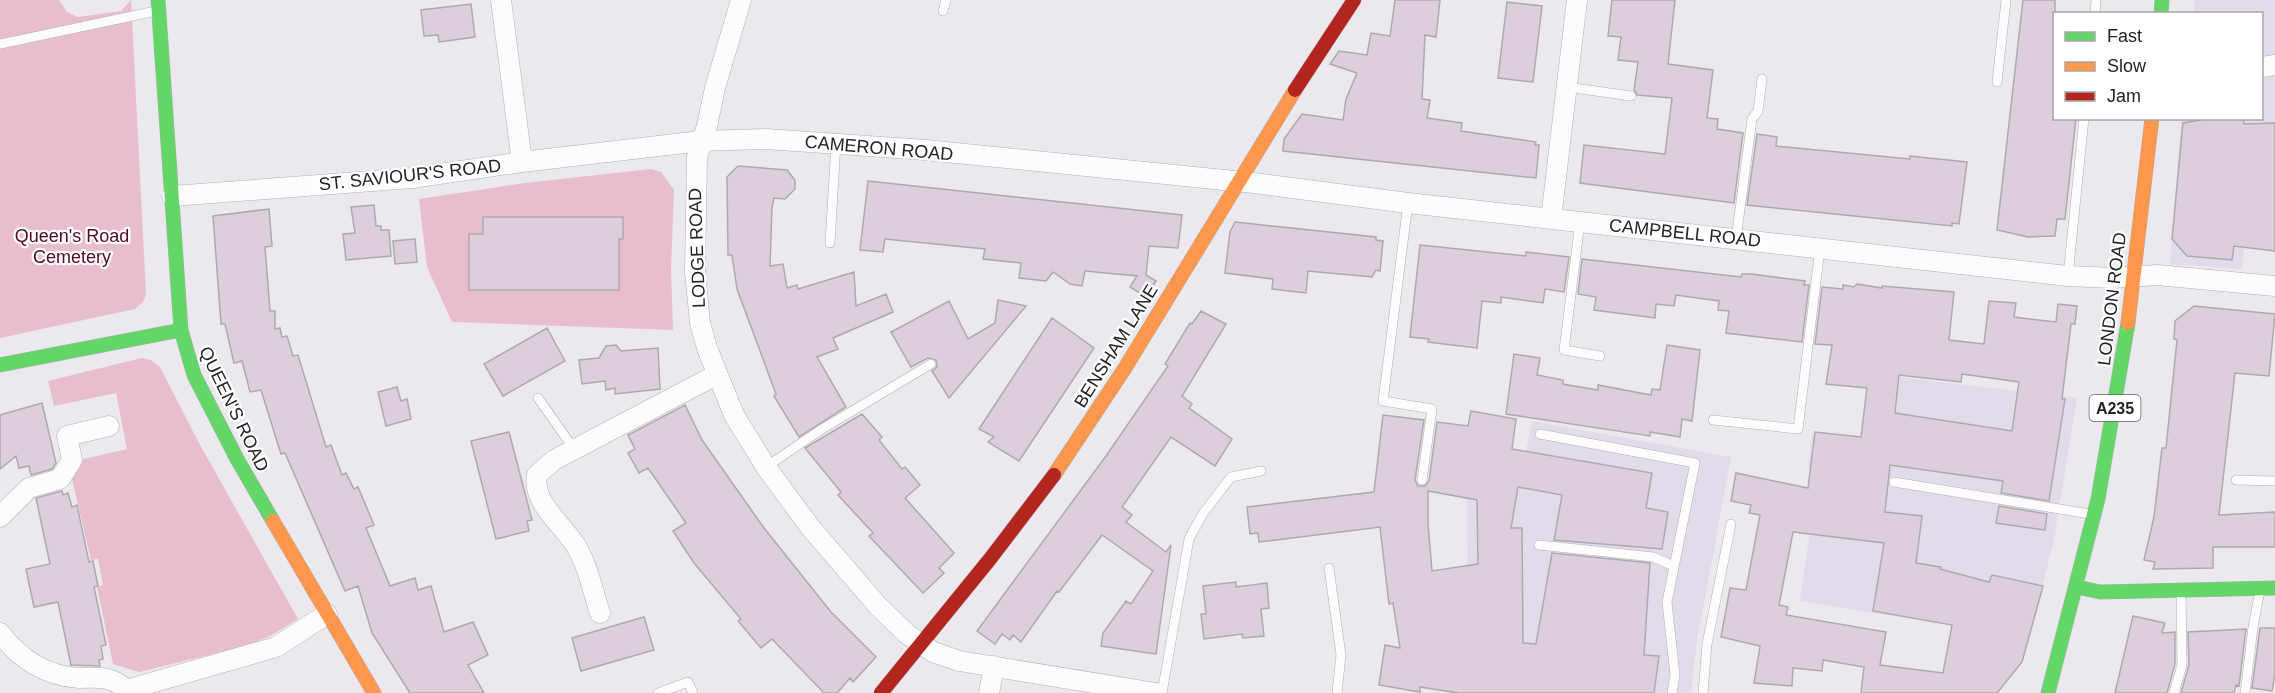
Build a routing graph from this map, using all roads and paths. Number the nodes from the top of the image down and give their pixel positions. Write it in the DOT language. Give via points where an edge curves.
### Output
graph roads {
  1 [pos="501,0"];
  2 [pos="741,0"];
  3 [pos="946,0"];
  4 [pos="1354,0"];
  5 [pos="1577,0"];
  6 [pos="2006,0"];
  7 [pos="158,5"];
  8 [pos="943,11"];
  9 [pos="0,44"];
  10 [pos="1762,79"];
  11 [pos="1997,82"];
  12 [pos="1567,87"];
  13 [pos="1631,96"];
  14 [pos="2084,120"];
  15 [pos="2152,120"];
  16 [pos="701,141"];
  17 [pos="836,143"];
  18 [pos="522,162"];
  19 [pos="1236,181"];
  20 [pos="172,196"];
  21 [pos="1408,203"];
  22 [pos="1551,219"];
  23 [pos="1580,222"];
  24 [pos="1736,239"];
  25 [pos="830,243"];
  26 [pos="1820,248"];
  27 [pos="2068,276"];
  28 [pos="2134,277"];
  29 [pos="2275,286"];
  30 [pos="181,330"];
  31 [pos="1599,356"];
  32 [pos="931,364"];
  33 [pos="0,365"];
  34 [pos="716,375"];
  35 [pos="538,398"];
  36 [pos="1713,420"];
  37 [pos="110,426"];
  38 [pos="1540,434"];
  39 [pos="574,449"];
  40 [pos="766,467"];
  41 [pos="1261,471"];
  42 [pos="1422,480"];
  43 [pos="2236,480"];
  44 [pos="2275,481"];
  45 [pos="1894,482"];
  46 [pos="2094,514"];
  47 [pos="0,518"];
  48 [pos="1731,524"];
  49 [pos="1539,544"];
  50 [pos="1674,566"];
  51 [pos="1329,568"];
  52 [pos="2077,587"];
  53 [pos="2268,588"];
  54 [pos="2181,591"];
  55 [pos="600,613"];
  56 [pos="327,614"];
  57 [pos="0,633"];
  58 [pos="921,645"];
  59 [pos="994,666"];
  60 [pos="126,691"];
  61 [pos="374,693"];
  62 [pos="658,693"];
  63 [pos="693,693"];
  64 [pos="881,693"];
  65 [pos="989,693"];
  66 [pos="1156,693"];
  67 [pos="1162,693"];
  68 [pos="1337,693"];
  69 [pos="1672,693"];
  70 [pos="1702,693"];
  71 [pos="2048,693"];
  72 [pos="2174,693"];
  73 [pos="2245,693"];
  1 -- 18 [label="street, ST. SAVIOUR'S ROAD"];
  2 -- 16 [label="street, LODGE ROAD"];
  3 -- 8 [label="lane"];
  4 -- 19 [label="street, BENSHAM LANE"];
  5 -- 12 [label="street"];
  6 -- 11 [label="lane"];
  7 -- 9 [label="lane"];
  7 -- 20 [label="street, QUEEN'S ROAD"];
  10 -- 24 [label="lane" via="1758,111 1752,119"];
  12 -- 13 [label="lane"];
  12 -- 22 [label="street"];
  14 -- 27 [label="lane"];
  15 -- 28 [label="street, LONDON ROAD / A235"];
  16 -- 17 [label="street, CAMERON ROAD"];
  16 -- 18 [label="street, CAMERON ROAD"];
  16 -- 34 [label="street, LODGE ROAD" via="695,192 695,272 700,323"];
  17 -- 19 [label="street, CAMERON ROAD"];
  17 -- 25 [label="lane"];
  18 -- 20 [label="street, ST. SAVIOUR'S ROAD" via="412,178"];
  19 -- 21 [label="street, CAMPBELL ROAD"];
  19 -- 58 [label="street, BENSHAM LANE" via="1091,420 1021,519"];
  20 -- 30 [label="street, QUEEN'S ROAD"];
  21 -- 22 [label="street, CAMPBELL ROAD"];
  21 -- 42 [label="lane" via="1383,401 1432,409"];
  22 -- 23 [label="street, CAMPBELL ROAD"];
  23 -- 24 [label="street, CAMPBELL ROAD"];
  23 -- 31 [label="lane" via="1564,350"];
  24 -- 26 [label="street, CAMPBELL ROAD"];
  26 -- 27 [label="street, CAMPBELL ROAD"];
  26 -- 36 [label="lane" via="1798,429"];
  27 -- 28 [label="street, CAMPBELL ROAD"];
  28 -- 29 [label="street, CAMPBELL ROAD" via="2157,275"];
  28 -- 46 [label="street, LONDON ROAD / A235" via="2120,381"];
  30 -- 33 [label="street"];
  30 -- 56 [label="street, QUEEN'S ROAD" via="194,375 222,431"];
  32 -- 40 [label="lane"];
  34 -- 39 [label="street"];
  34 -- 40 [label="street, LODGE ROAD" via="734,415"];
  35 -- 39 [label="lane"];
  37 -- 47 [label="street" via="67,436 72,460 60,479 29,488"];
  38 -- 50 [label="lane" via="1695,463"];
  39 -- 55 [label="street" via="541,470 536,481 541,499 583,560"];
  40 -- 58 [label="street, LODGE ROAD" via="843,567"];
  41 -- 67 [label="lane" via="1231,477 1189,539"];
  43 -- 44 [label="lane"];
  45 -- 46 [label="lane"];
  46 -- 52 [label="street, LONDON ROAD / A235"];
  48 -- 70 [label="lane" via="1707,644"];
  49 -- 50 [label="lane" via="1653,557"];
  50 -- 69 [label="lane" via="1667,602 1675,675"];
  51 -- 68 [label="lane" via="1341,655"];
  52 -- 54 [label="street" via="2100,592"];
  52 -- 71 [label="street, LONDON ROAD / A235"];
  53 -- 54 [label="street"];
  53 -- 73 [label="lane" via="2253,627"];
  54 -- 72 [label="lane" via="2182,665"];
  56 -- 60 [label="street" via="276,647"];
  56 -- 61 [label="street, QUEEN'S ROAD"];
  57 -- 60 [label="street" via="20,655 49,672 107,678"];
  58 -- 59 [label="street, LODGE ROAD" via="951,659"];
  58 -- 64 [label="street, BENSHAM LANE"];
  59 -- 65 [label="street"];
  59 -- 66 [label="street, LODGE ROAD"];
  62 -- 63 [label="lane" via="688,682"];
}
